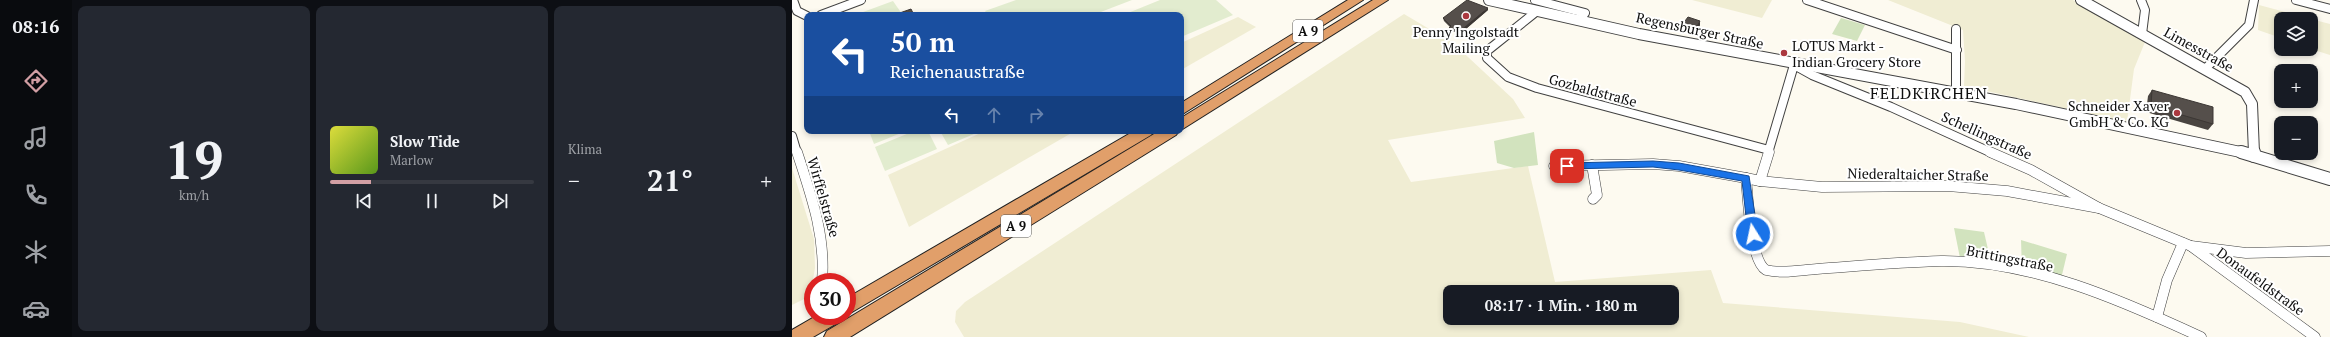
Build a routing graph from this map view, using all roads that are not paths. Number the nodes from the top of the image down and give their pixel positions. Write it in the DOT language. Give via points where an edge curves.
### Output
graph roads {
  1 [pos="793,0"];
  2 [pos="861,0"];
  3 [pos="1356,0"];
  4 [pos="1382,0"];
  5 [pos="1489,0"];
  6 [pos="1534,0"];
  7 [pos="1806,0"];
  8 [pos="1828,0"];
  9 [pos="2081,0"];
  10 [pos="2141,0"];
  11 [pos="2254,0"];
  12 [pos="2296,0"];
  13 [pos="1823,7"];
  14 [pos="2330,10"];
  15 [pos="1537,11"];
  16 [pos="830,12"];
  17 [pos="804,14"];
  18 [pos="1580,20"];
  19 [pos="1956,29"];
  20 [pos="2142,34"];
  21 [pos="1957,50"];
  22 [pos="1794,65"];
  23 [pos="2206,68"];
  24 [pos="1956,91"];
  25 [pos="1184,108"];
  26 [pos="1184,123"];
  27 [pos="1141,134"];
  28 [pos="1166,134"];
  29 [pos="792,136"];
  30 [pos="1770,150"];
  31 [pos="2254,156"];
  32 [pos="1592,165"];
  33 [pos="1554,166"];
  34 [pos="1746,178"];
  35 [pos="2330,179"];
  36 [pos="1760,181"];
  37 [pos="2065,187"];
  38 [pos="1593,199"];
  39 [pos="2059,199"];
  40 [pos="2099,208"];
  41 [pos="2187,245"];
  42 [pos="2330,251"];
  43 [pos="824,273"];
  44 [pos="856,301"];
  45 [pos="2157,317"];
  46 [pos="817,325"];
  47 [pos="797,337"];
  48 [pos="834,337"];
  49 [pos="2201,337"];
  50 [pos="2315,337"];
  1 -- 17 [label="street" via="797,11"];
  2 -- 16 [label="street"];
  3 -- 25 [label="highway, A 9"];
  4 -- 26 [label="highway, A 9"];
  5 -- 15 [label="street, Regensburger Straße"];
  6 -- 18 [label="street" via="1585,13"];
  7 -- 13 [label="street"];
  8 -- 13 [label="street"];
  9 -- 20 [label="street, Limesstraße"];
  10 -- 20 [label="street" via="2145,10"];
  11 -- 23 [label="street" via="2249,24"];
  12 -- 14 [label="street"];
  13 -- 21 [label="street"];
  15 -- 18 [label="street, Regensburger Straße"];
  15 -- 30 [label="street, Gozbaldstraße" via="1487,51 1487,58 1508,77 1525,85"];
  18 -- 22 [label="street, Regensburger Straße"];
  19 -- 21 [label="street"];
  20 -- 23 [label="street, Limesstraße"];
  21 -- 24 [label="street"];
  22 -- 24 [label="street, Regensburger Straße"];
  22 -- 30 [label="street"];
  22 -- 37 [label="street, Schellingstraße" via="1978,145"];
  23 -- 31 [label="street, Limesstraße" via="2250,96"];
  24 -- 31 [label="street, Regensburger Straße"];
  27 -- 44 [label="highway, A 9"];
  28 -- 48 [label="highway, A 9"];
  29 -- 43 [label="street, Wirffelstraße" via="820,231"];
  30 -- 36 [label="street"];
  31 -- 35 [label="street, Regensburger Straße"];
  32 -- 33 [label="street, Niederaltaicher Straße"];
  32 -- 34 [label="street, Niederaltaicher Straße" via="1666,165"];
  32 -- 38 [label="street" via="1598,195"];
  34 -- 36 [label="street, Niederaltaicher Straße"];
  34 -- 45 [label="street, Brittingstraße" via="1750,220 1759,264 1765,270 1939,261 1974,264 2027,274 2095,292"];
  36 -- 39 [label="street, Niederaltaicher Straße" via="1822,187 1948,186"];
  37 -- 39 [label="street"];
  37 -- 40 [label="street, Schellingstraße"];
  39 -- 40 [label="street, Niederaltaicher Straße"];
  40 -- 41 [label="street, Niederaltaicher Straße"];
  41 -- 42 [label="street, Niederaltaicher Straße" via="2246,254"];
  41 -- 45 [label="street" via="2167,280"];
  41 -- 50 [label="street, Donaufeldstraße"];
  45 -- 49 [label="street, Brittingstraße"];
  46 -- 47 [label="highway"];
}
